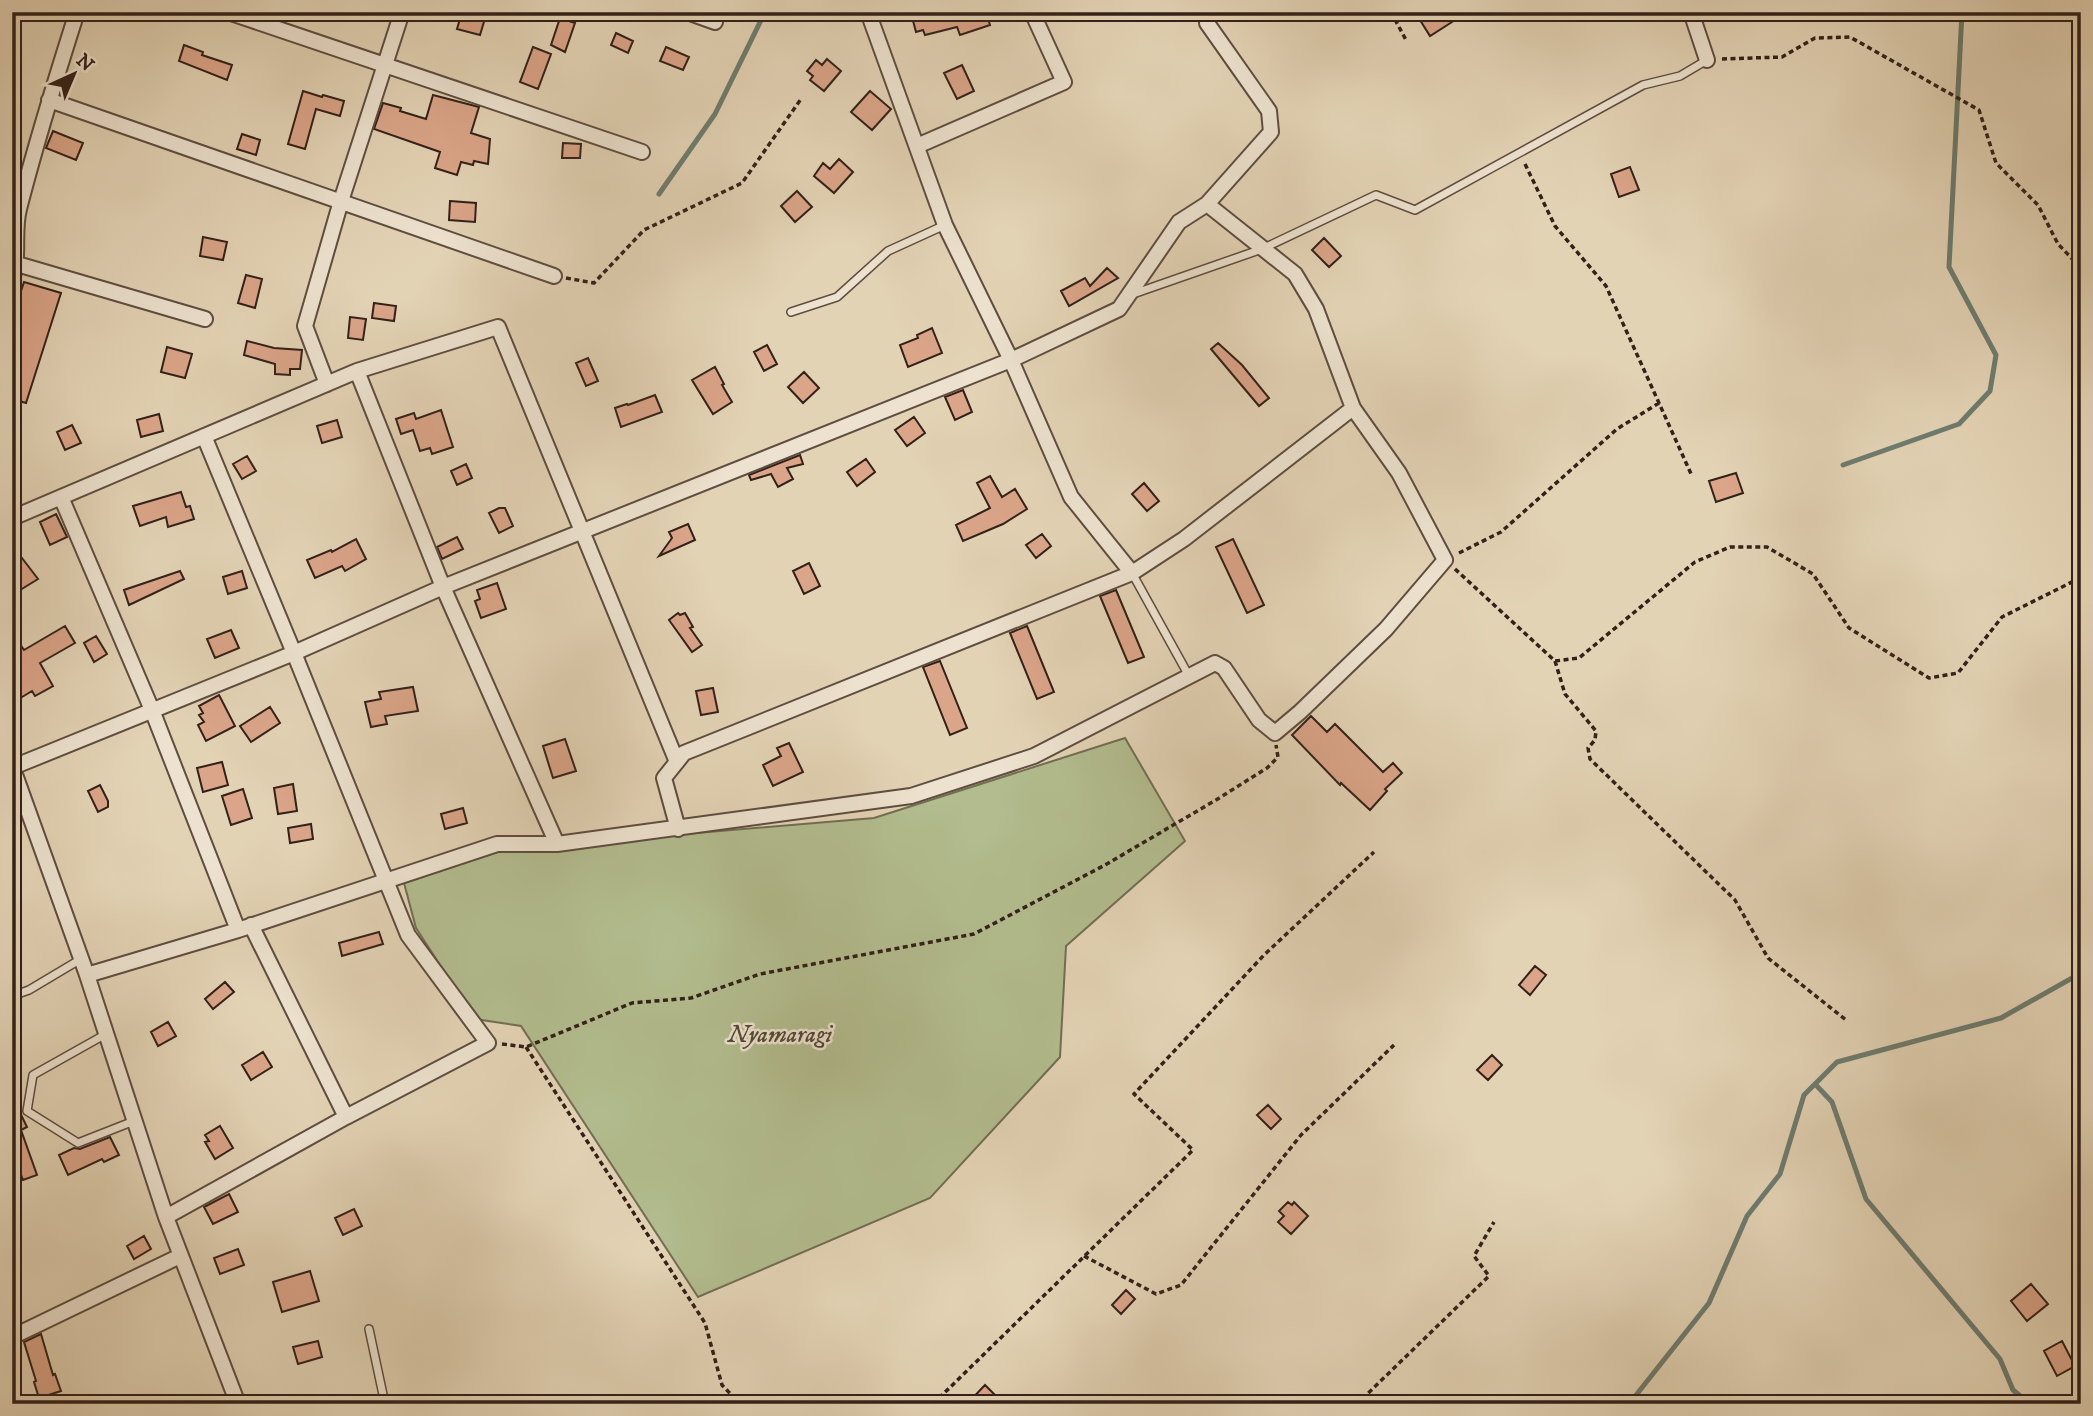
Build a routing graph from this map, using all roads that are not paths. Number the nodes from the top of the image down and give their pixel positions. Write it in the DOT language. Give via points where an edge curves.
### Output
graph roads {
  1 [pos="77,12"];
  2 [pos="228,12"];
  3 [pos="402,12"];
  4 [pos="687,12"];
  5 [pos="868,12"];
  6 [pos="1032,12"];
  7 [pos="1208,12"];
  8 [pos="1691,12"];
  9 [pos="715,22"];
  10 [pos="1707,60"];
  11 [pos="384,65"];
  12 [pos="49,100"];
  13 [pos="917,146"];
  14 [pos="642,152"];
  15 [pos="341,201"];
  16 [pos="1206,204"];
  17 [pos="945,225"];
  18 [pos="1262,248"];
  19 [pos="15,272"];
  20 [pos="554,276"];
  21 [pos="1129,295"];
  22 [pos="791,312"];
  23 [pos="205,319"];
  24 [pos="1011,360"];
  25 [pos="357,372"];
  26 [pos="327,384"];
  27 [pos="1353,408"];
  28 [pos="204,436"];
  29 [pos="61,497"];
  30 [pos="12,518"];
  31 [pos="582,531"];
  32 [pos="1132,573"];
  33 [pos="443,587"];
  34 [pos="294,653"];
  35 [pos="1189,676"];
  36 [pos="152,710"];
  37 [pos="677,762"];
  38 [pos="13,766"];
  39 [pos="18,798"];
  40 [pos="678,829"];
  41 [pos="557,844"];
  42 [pos="385,880"];
  43 [pos="245,928"];
  44 [pos="81,959"];
  45 [pos="87,975"];
  46 [pos="12,996"];
  47 [pos="106,1034"];
  48 [pos="346,1117"];
  49 [pos="134,1121"];
  50 [pos="166,1217"];
  51 [pos="180,1255"];
  52 [pos="369,1329"];
  53 [pos="12,1337"];
  54 [pos="238,1404"];
  55 [pos="385,1404"];
  1 -- 12 [label="street"];
  2 -- 11 [label="street"];
  3 -- 11 [label="street"];
  4 -- 9 [label="street"];
  5 -- 13 [label="street"];
  6 -- 13 [label="street" via="1064,82"];
  7 -- 16 [label="street" via="1207,23 1269,111 1271,132"];
  8 -- 10 [label="street"];
  10 -- 18 [label="lane" via="1679,76 1643,85 1415,210 1376,194"];
  11 -- 14 [label="street"];
  11 -- 15 [label="street"];
  12 -- 15 [label="street"];
  12 -- 19 [label="street" via="18,214"];
  13 -- 17 [label="street"];
  15 -- 20 [label="street"];
  15 -- 26 [label="street" via="305,326"];
  16 -- 18 [label="street"];
  16 -- 21 [label="street" via="1179,222"];
  17 -- 22 [label="lane" via="888,251 837,297"];
  17 -- 24 [label="street"];
  18 -- 21 [label="lane"];
  18 -- 27 [label="street" via="1295,274 1316,309"];
  19 -- 23 [label="street"];
  21 -- 24 [label="street" via="1119,309"];
  24 -- 31 [label="street"];
  24 -- 32 [label="street" via="1071,497"];
  25 -- 26 [label="street"];
  25 -- 31 [label="street" via="498,327"];
  25 -- 33 [label="street"];
  26 -- 28 [label="street"];
  27 -- 32 [label="street" via="1184,539"];
  27 -- 35 [label="street" via="1399,473 1445,560 1386,629 1275,733 1259,720 1224,668 1215,663"];
  28 -- 29 [label="street"];
  28 -- 34 [label="street"];
  29 -- 30 [label="street"];
  29 -- 36 [label="street"];
  31 -- 33 [label="street"];
  31 -- 37 [label="street"];
  32 -- 35 [label="lane"];
  32 -- 37 [label="street" via="684,753"];
  33 -- 34 [label="street"];
  33 -- 41 [label="street"];
  34 -- 36 [label="street"];
  34 -- 42 [label="street"];
  35 -- 40 [label="street" via="1034,756 911,796"];
  36 -- 38 [label="street"];
  36 -- 43 [label="street"];
  37 -- 40 [label="street" via="664,778"];
  38 -- 39 [label="street"];
  39 -- 44 [label="street"];
  40 -- 41 [label="street"];
  41 -- 42 [label="street" via="496,844"];
  42 -- 43 [label="street"];
  42 -- 48 [label="street" via="408,935 488,1043"];
  43 -- 45 [label="street"];
  43 -- 48 [label="street"];
  44 -- 45 [label="street"];
  44 -- 46 [label="lane"];
  45 -- 47 [label="street"];
  47 -- 49 [label="street"];
  47 -- 49 [label="lane" via="33,1075 27,1111 78,1143"];
  48 -- 50 [label="street"];
  49 -- 50 [label="street"];
  50 -- 51 [label="street"];
  51 -- 53 [label="street"];
  51 -- 54 [label="street"];
  52 -- 55 [label="lane"];
}
